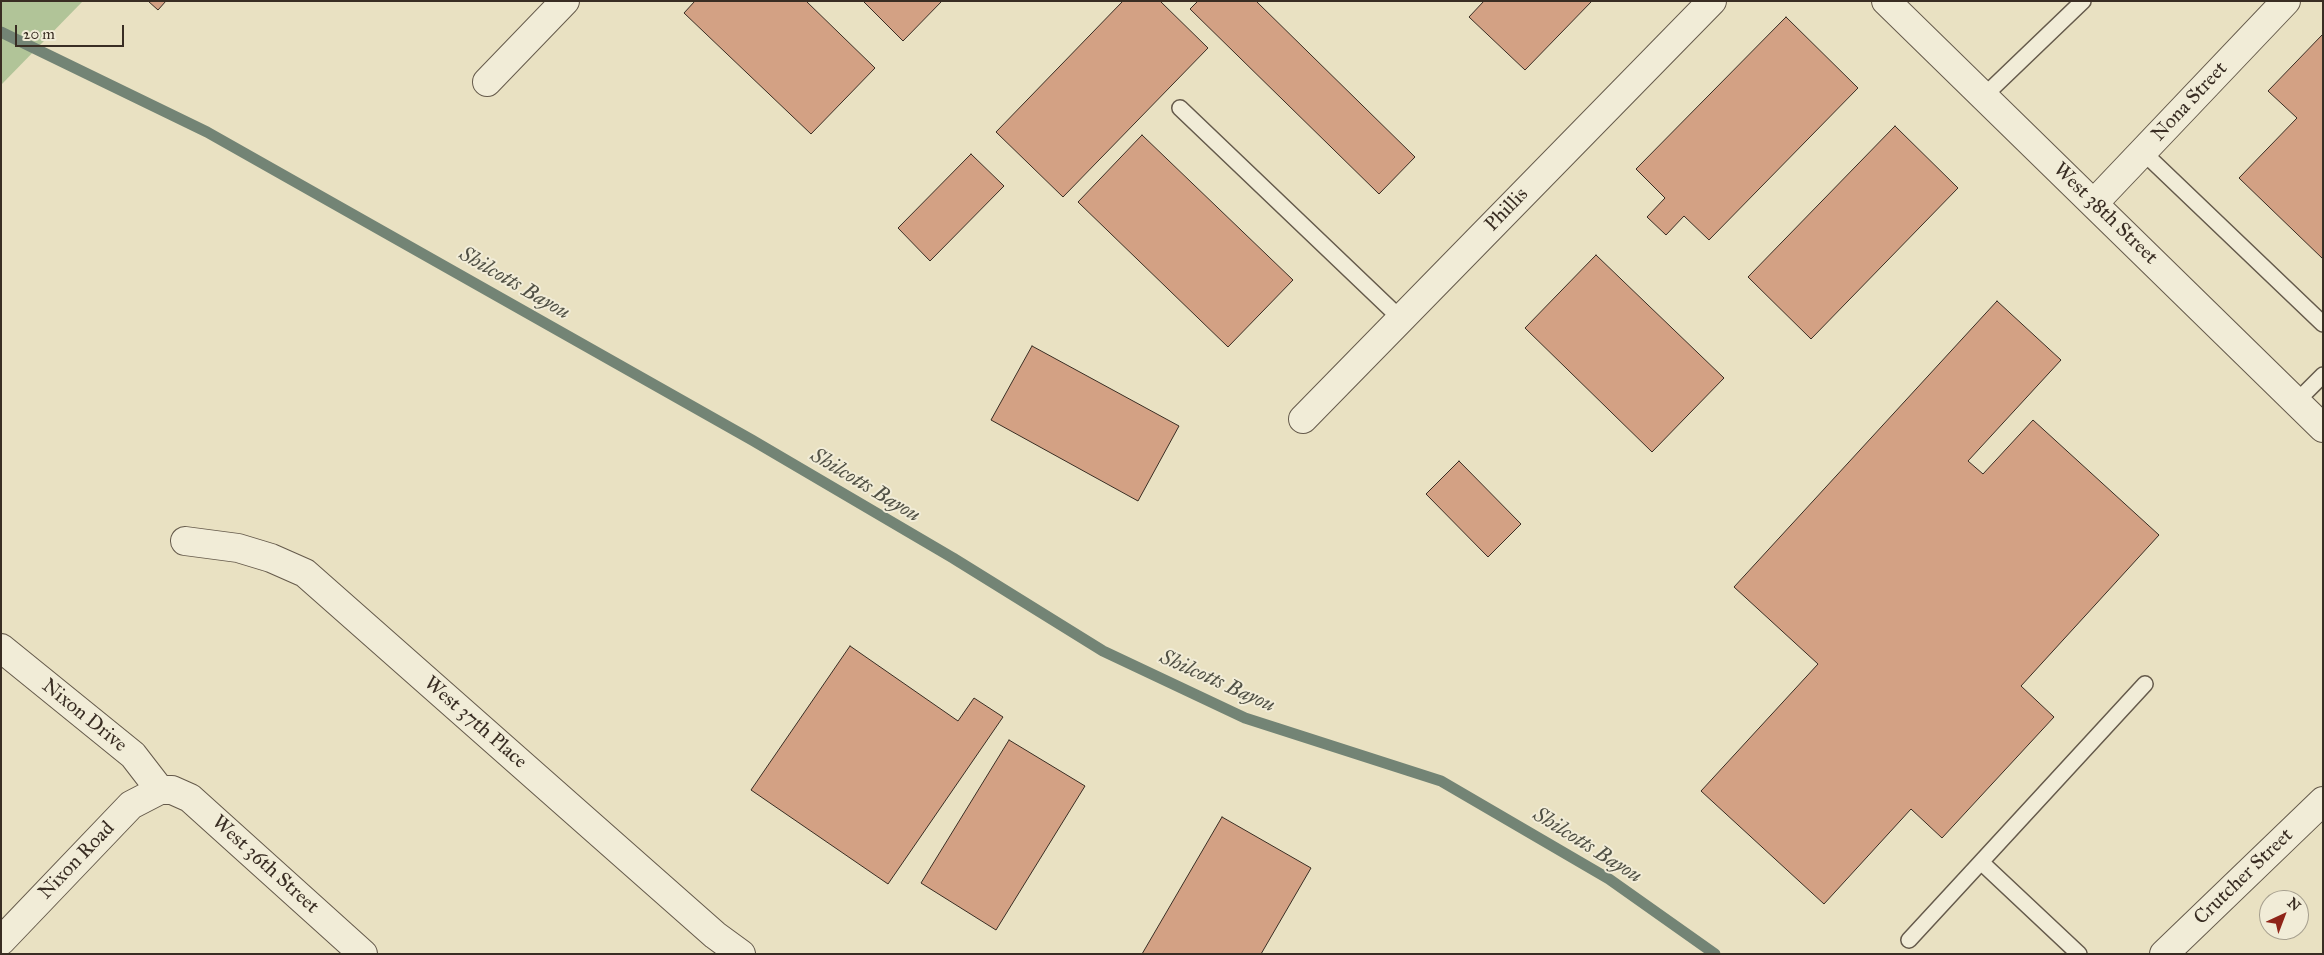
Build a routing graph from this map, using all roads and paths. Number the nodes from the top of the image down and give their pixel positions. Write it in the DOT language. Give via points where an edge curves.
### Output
graph roads {
  1 [pos="565,1"];
  2 [pos="1712,1"];
  3 [pos="1886,1"];
  4 [pos="2083,1"];
  5 [pos="2286,1"];
  6 [pos="487,82"];
  7 [pos="1984,96"];
  8 [pos="1180,108"];
  9 [pos="2143,152"];
  10 [pos="2094,203"];
  11 [pos="1401,319"];
  12 [pos="2323,324"];
  13 [pos="2323,375"];
  14 [pos="2296,402"];
  15 [pos="1303,419"];
  16 [pos="2323,428"];
  17 [pos="185,542"];
  18 [pos="1,648"];
  19 [pos="2145,684"];
  20 [pos="160,790"];
  21 [pos="2323,801"];
  22 [pos="1982,862"];
  23 [pos="1909,940"];
  24 [pos="1,941"];
  25 [pos="363,954"];
  26 [pos="741,954"];
  27 [pos="2079,954"];
  28 [pos="2164,954"];
  1 -- 6 [label="street"];
  2 -- 11 [label="street, Phillis"];
  3 -- 7 [label="street, West 38th Street"];
  4 -- 7 [label="lane"];
  5 -- 9 [label="street, Nona Street"];
  7 -- 10 [label="street, West 38th Street"];
  8 -- 11 [label="lane"];
  9 -- 10 [label="street, Nona Street"];
  9 -- 12 [label="lane"];
  10 -- 14 [label="street, West 38th Street"];
  11 -- 15 [label="street, Phillis"];
  13 -- 14 [label="lane"];
  14 -- 16 [label="street, West 38th Street"];
  17 -- 26 [label="street, West 37th Place" via="238,548 305,573 715,935"];
  18 -- 20 [label="street, Nixon Drive" via="133,755"];
  19 -- 22 [label="lane"];
  20 -- 24 [label="street, Nixon Road" via="131,805"];
  20 -- 25 [label="street, West 36th Street" via="172,790 190,798"];
  21 -- 28 [label="street, Crutcher Street"];
  22 -- 23 [label="lane"];
  22 -- 27 [label="lane"];
}
